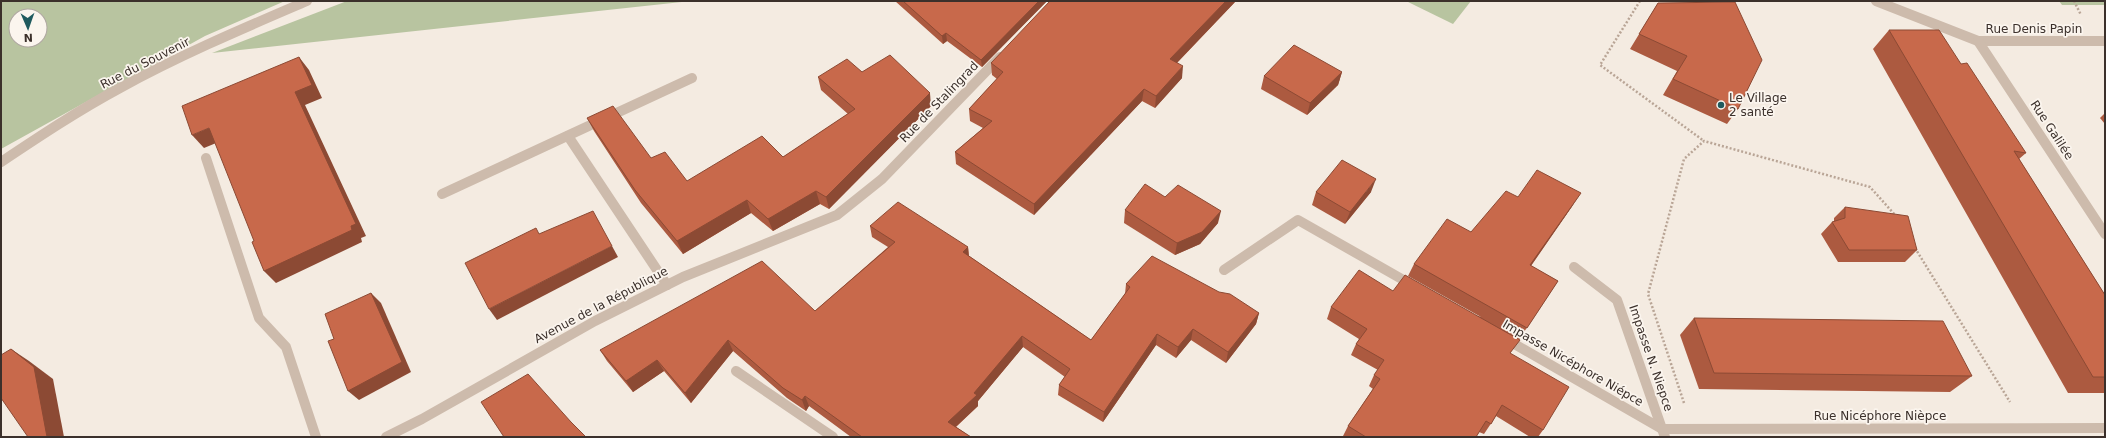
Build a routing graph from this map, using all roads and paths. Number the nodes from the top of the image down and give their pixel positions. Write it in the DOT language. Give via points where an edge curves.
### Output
graph roads {
  1 [pos="308,1"];
  2 [pos="1640,1"];
  3 [pos="1876,1"];
  4 [pos="1978,41"];
  5 [pos="2105,41"];
  6 [pos="1006,51"];
  7 [pos="692,78"];
  8 [pos="568,136"];
  9 [pos="1704,141"];
  10 [pos="206,158"];
  11 [pos="1,162"];
  12 [pos="442,194"];
  13 [pos="837,215"];
  14 [pos="1899,222"];
  15 [pos="2105,234"];
  16 [pos="1912,242"];
  17 [pos="1574,267"];
  18 [pos="1224,270"];
  19 [pos="667,285"];
  20 [pos="1422,291"];
  21 [pos="1498,335"];
  22 [pos="736,372"];
  23 [pos="2026,428"];
  24 [pos="2105,428"];
  25 [pos="1693,429"];
  26 [pos="1664,433"];
  27 [pos="316,437"];
  28 [pos="386,437"];
  29 [pos="833,437"];
  1 -- 11 [label="street, Rue du Souvenir" via="228,35 138,78"];
  2 -- 9 [label="path" via="1600,65"];
  3 -- 4 [label="street, Rue Denis Papin"];
  4 -- 5 [label="street, Rue Denis Papin"];
  4 -- 15 [label="street, Rue Galilée"];
  6 -- 13 [label="street, Rue de Stalingrad" via="882,179"];
  7 -- 8 [label="street"];
  8 -- 12 [label="street"];
  8 -- 19 [label="street"];
  9 -- 14 [label="path" via="1870,187"];
  9 -- 25 [label="path" via="1684,159 1648,294"];
  10 -- 27 [label="street" via="259,318 286,348"];
  13 -- 19 [label="street, Avenue de la République"];
  16 -- 23 [label="path"];
  17 -- 26 [label="street, Impasse N. Niepce" via="1617,300"];
  18 -- 20 [label="street" via="1298,220"];
  19 -- 28 [label="street, Avenue de la République" via="595,321"];
  21 -- 26 [label="street, Impasse Nicéphore Niépce"];
  22 -- 29 [label="street"];
  23 -- 24 [label="street, Rue Nicéphore Nièpce"];
  23 -- 25 [label="street, Rue Nicéphore Nièpce"];
  25 -- 26 [label="street, Rue Nicéphore Nièpce"];
}
